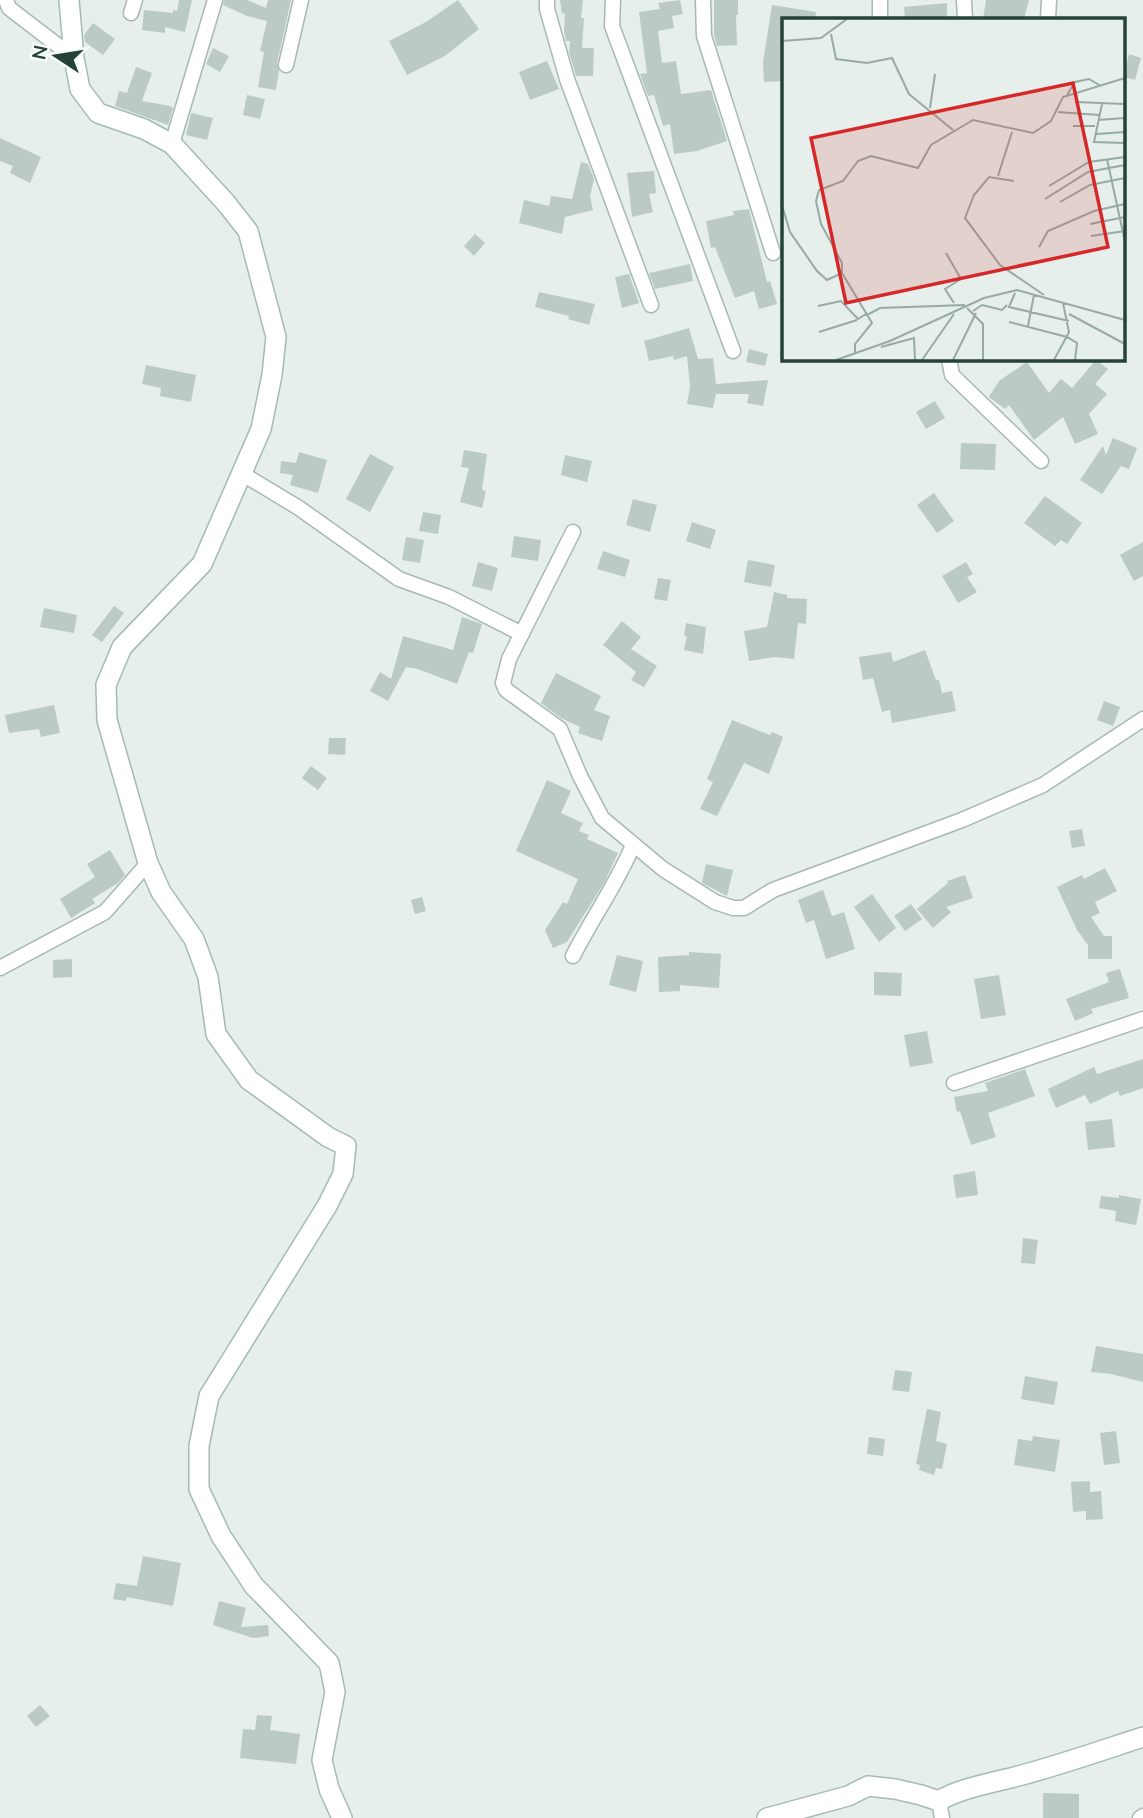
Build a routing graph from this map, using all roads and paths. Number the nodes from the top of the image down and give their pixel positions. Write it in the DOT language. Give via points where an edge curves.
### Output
graph roads {
  1 [pos="6,0"];
  2 [pos="69,0"];
  3 [pos="215,0"];
  4 [pos="301,0"];
  5 [pos="547,0"];
  6 [pos="613,0"];
  7 [pos="703,0"];
  8 [pos="880,0"];
  9 [pos="964,0"];
  10 [pos="1049,0"];
  11 [pos="880,18"];
  12 [pos="965,18"];
  13 [pos="1048,18"];
  14 [pos="74,58"];
  15 [pos="286,65"];
  16 [pos="172,144"];
  17 [pos="773,253"];
  18 [pos="651,305"];
  19 [pos="733,351"];
  20 [pos="948,360"];
  21 [pos="1041,461"];
  22 [pos="242,473"];
  23 [pos="573,532"];
  24 [pos="522,634"];
  25 [pos="1143,719"];
  26 [pos="633,845"];
  27 [pos="148,863"];
  28 [pos="573,956"];
  29 [pos="0,968"];
  30 [pos="1143,1018"];
  31 [pos="954,1083"];
  32 [pos="1143,1737"];
  33 [pos="941,1810"];
  34 [pos="342,1818"];
  35 [pos="767,1818"];
  1 -- 14 [label="street" via="9,8"];
  2 -- 14 [label="main road"];
  3 -- 16 [label="street"];
  4 -- 15 [label="street"];
  5 -- 18 [label="street" via="567,79"];
  6 -- 19 [label="street" via="612,26"];
  7 -- 17 [label="street" via="704,36"];
  8 -- 11 [label="street"];
  9 -- 12 [label="street"];
  10 -- 13 [label="street"];
  14 -- 16 [label="main road" via="80,89 98,113"];
  16 -- 22 [label="main road" via="248,231 276,337 261,429"];
  20 -- 21 [label="street" via="952,375"];
  22 -- 24 [label="street" via="399,579 449,597"];
  22 -- 27 [label="main road" via="202,564 122,647 106,685 107,720"];
  23 -- 24 [label="street"];
  24 -- 26 [label="street" via="505,672 506,690 560,729 603,818"];
  25 -- 26 [label="street" via="1044,785 773,890 744,908 715,902"];
  26 -- 28 [label="street"];
  27 -- 29 [label="street" via="104,912"];
  27 -- 34 [label="main road" via="161,892 194,939 208,977 216,1034 232,1057 249,1080 346,1146 343,1174 327,1206 209,1396 199,1446 200,1489 221,1536 254,1586 329,1663 335,1692 322,1760"];
  30 -- 31 [label="street"];
  32 -- 33 [label="main road" via="952,1793"];
  33 -- 35 [label="main road" via="908,1792 868,1786"];
}
